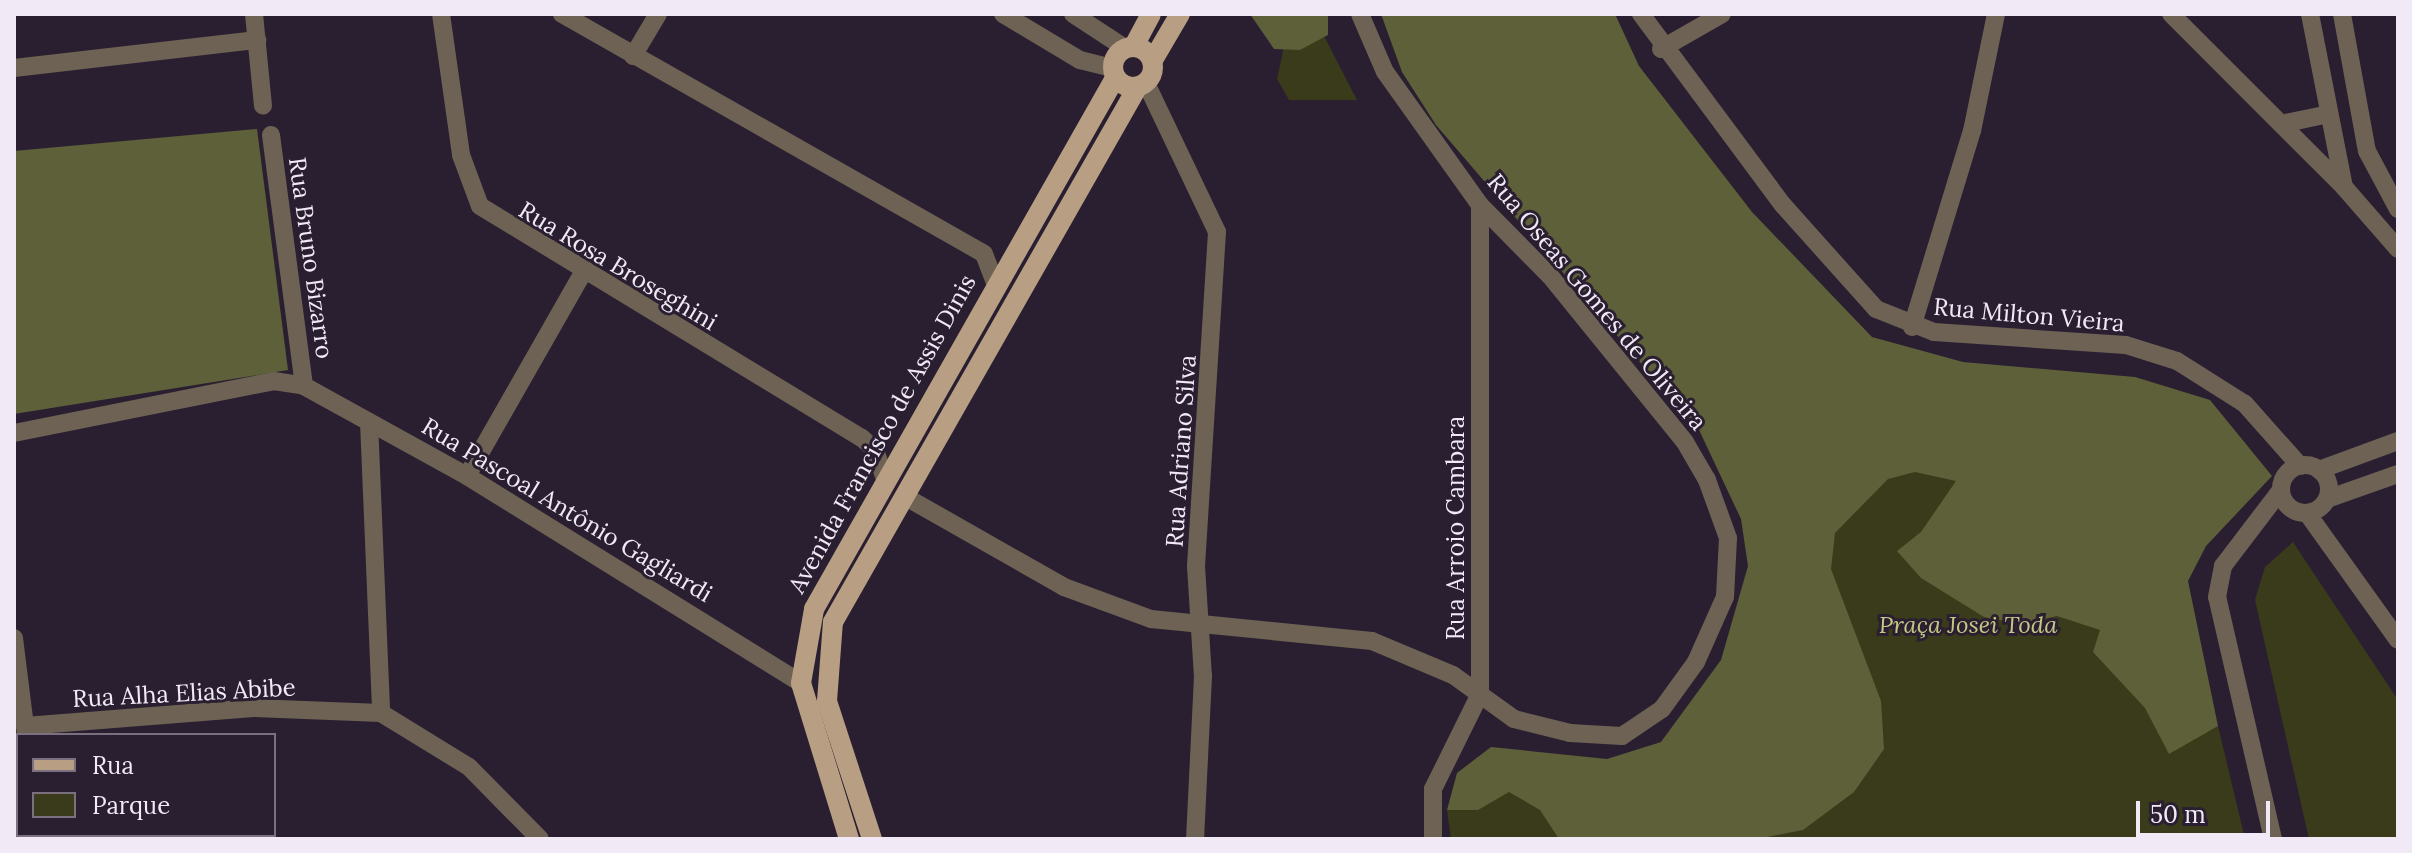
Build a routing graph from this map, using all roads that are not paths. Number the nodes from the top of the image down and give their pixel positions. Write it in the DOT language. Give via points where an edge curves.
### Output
graph roads {
  1 [pos="254,14"];
  2 [pos="441,14"];
  3 [pos="562,14"];
  4 [pos="658,14"];
  5 [pos="1003,14"];
  6 [pos="1040,14"];
  7 [pos="1151,14"];
  8 [pos="1180,14"];
  9 [pos="1360,14"];
  10 [pos="1641,14"];
  11 [pos="1722,14"];
  12 [pos="1996,14"];
  13 [pos="2171,14"];
  14 [pos="2310,14"];
  15 [pos="2342,14"];
  16 [pos="1078,17"];
  17 [pos="1027,29"];
  18 [pos="257,40"];
  19 [pos="1129,47"];
  20 [pos="1063,49"];
  21 [pos="1661,49"];
  22 [pos="633,56"];
  23 [pos="1153,60"];
  24 [pos="14,68"];
  25 [pos="1113,73"];
  26 [pos="1142,86"];
  27 [pos="263,106"];
  28 [pos="2329,114"];
  29 [pos="2281,124"];
  30 [pos="271,135"];
  31 [pos="2344,187"];
  32 [pos="1480,205"];
  33 [pos="2398,209"];
  34 [pos="2398,249"];
  35 [pos="582,274"];
  36 [pos="995,283"];
  37 [pos="1912,327"];
  38 [pos="304,386"];
  39 [pos="369,422"];
  40 [pos="14,433"];
  41 [pos="2398,441"];
  42 [pos="2295,468"];
  43 [pos="2319,470"];
  44 [pos="2398,474"];
  45 [pos="467,476"];
  46 [pos="885,479"];
  47 [pos="904,496"];
  48 [pos="2284,497"];
  49 [pos="2318,506"];
  50 [pos="1201,623"];
  51 [pos="14,638"];
  52 [pos="2398,640"];
  53 [pos="801,683"];
  54 [pos="1480,694"];
  55 [pos="381,713"];
  56 [pos="26,730"];
  57 [pos="540,839"];
  58 [pos="849,839"];
  59 [pos="872,839"];
  60 [pos="1195,839"];
  61 [pos="1433,839"];
  62 [pos="2273,839"];
  1 -- 18 [label="street"];
  2 -- 35 [label="street, Rua Rosa Broseghini" via="461,155 480,206"];
  3 -- 22 [label="street"];
  4 -- 22 [label="street"];
  5 -- 17 [label="street"];
  6 -- 17 [label="street"];
  7 -- 19 [label="main road"];
  8 -- 23 [label="main road"];
  9 -- 32 [label="street, Rua Oseas Gomes de Oliveira" via="1385,72"];
  10 -- 21 [label="street, Rua Milton Vieira"];
  11 -- 21 [label="street"];
  12 -- 37 [label="street" via="1972,131"];
  13 -- 29 [label="street"];
  14 -- 28 [label="street"];
  15 -- 33 [label="street" via="2367,151"];
  16 -- 19 [label="street"];
  16 -- 20 [label="street"];
  17 -- 20 [label="street"];
  18 -- 24 [label="street"];
  18 -- 27 [label="street"];
  19 -- 23 [label="main road"];
  19 -- 25 [label="main road, Avenida Francisco de Assis Dinis"];
  20 -- 25 [label="street"];
  21 -- 37 [label="street, Rua Milton Vieira" via="1849,284"];
  22 -- 36 [label="street" via="984,254"];
  23 -- 26 [label="main road, Avenida Francisco de Assis Dinis"];
  25 -- 26 [label="main road"];
  25 -- 36 [label="main road, Avenida Francisco de Assis Dinis"];
  26 -- 47 [label="main road, Avenida Francisco de Assis Dinis"];
  26 -- 50 [label="street, Rua Adriano Silva" via="1217,232 1196,566"];
  28 -- 29 [label="street"];
  28 -- 31 [label="street"];
  29 -- 31 [label="street"];
  30 -- 38 [label="street, Rua Bruno Bizarro"];
  31 -- 34 [label="street"];
  32 -- 54 [label="street, Rua Arroio Cambara"];
  32 -- 54 [label="street, Rua Oseas Gomes de Oliveira" via="1550,276 1685,442 1721,512 1729,565 1725,597 1696,662 1634,732 1609,739 1527,724"];
  35 -- 45 [label="street"];
  35 -- 46 [label="street, Rua Rosa Broseghini" via="862,438"];
  36 -- 46 [label="main road, Avenida Francisco de Assis Dinis"];
  37 -- 42 [label="street, Rua Milton Vieira" via="2126,345 2177,361 2221,385 2285,450"];
  38 -- 39 [label="street, Rua Pascoal Antônio Gagliardi"];
  38 -- 40 [label="street" via="274,381"];
  39 -- 45 [label="street, Rua Pascoal Antônio Gagliardi"];
  39 -- 55 [label="street"];
  41 -- 43 [label="street"];
  42 -- 43 [label="street"];
  42 -- 48 [label="street"];
  43 -- 49 [label="street"];
  44 -- 49 [label="street"];
  45 -- 53 [label="street, Rua Pascoal Antônio Gagliardi"];
  46 -- 53 [label="main road, Avenida Francisco de Assis Dinis" via="814,609"];
  47 -- 50 [label="street, Rua Oseas Gomes de Oliveira" via="1064,587 1151,619"];
  47 -- 59 [label="main road, Avenida Francisco de Assis Dinis" via="841,598 826,650 827,701"];
  48 -- 49 [label="street"];
  48 -- 62 [label="street" via="2223,566 2217,605"];
  49 -- 52 [label="street" via="2328,535"];
  50 -- 54 [label="street, Rua Oseas Gomes de Oliveira" via="1372,641"];
  50 -- 60 [label="street, Rua Adriano Silva"];
  51 -- 56 [label="street"];
  53 -- 58 [label="main road, Avenida Francisco de Assis Dinis"];
  54 -- 61 [label="street, Rua Arroio Cambara" via="1433,789"];
  55 -- 56 [label="street, Rua Alha Elias Abibe" via="253,708"];
  55 -- 57 [label="street, Rua Alha Elias Abibe" via="469,767"];
}
